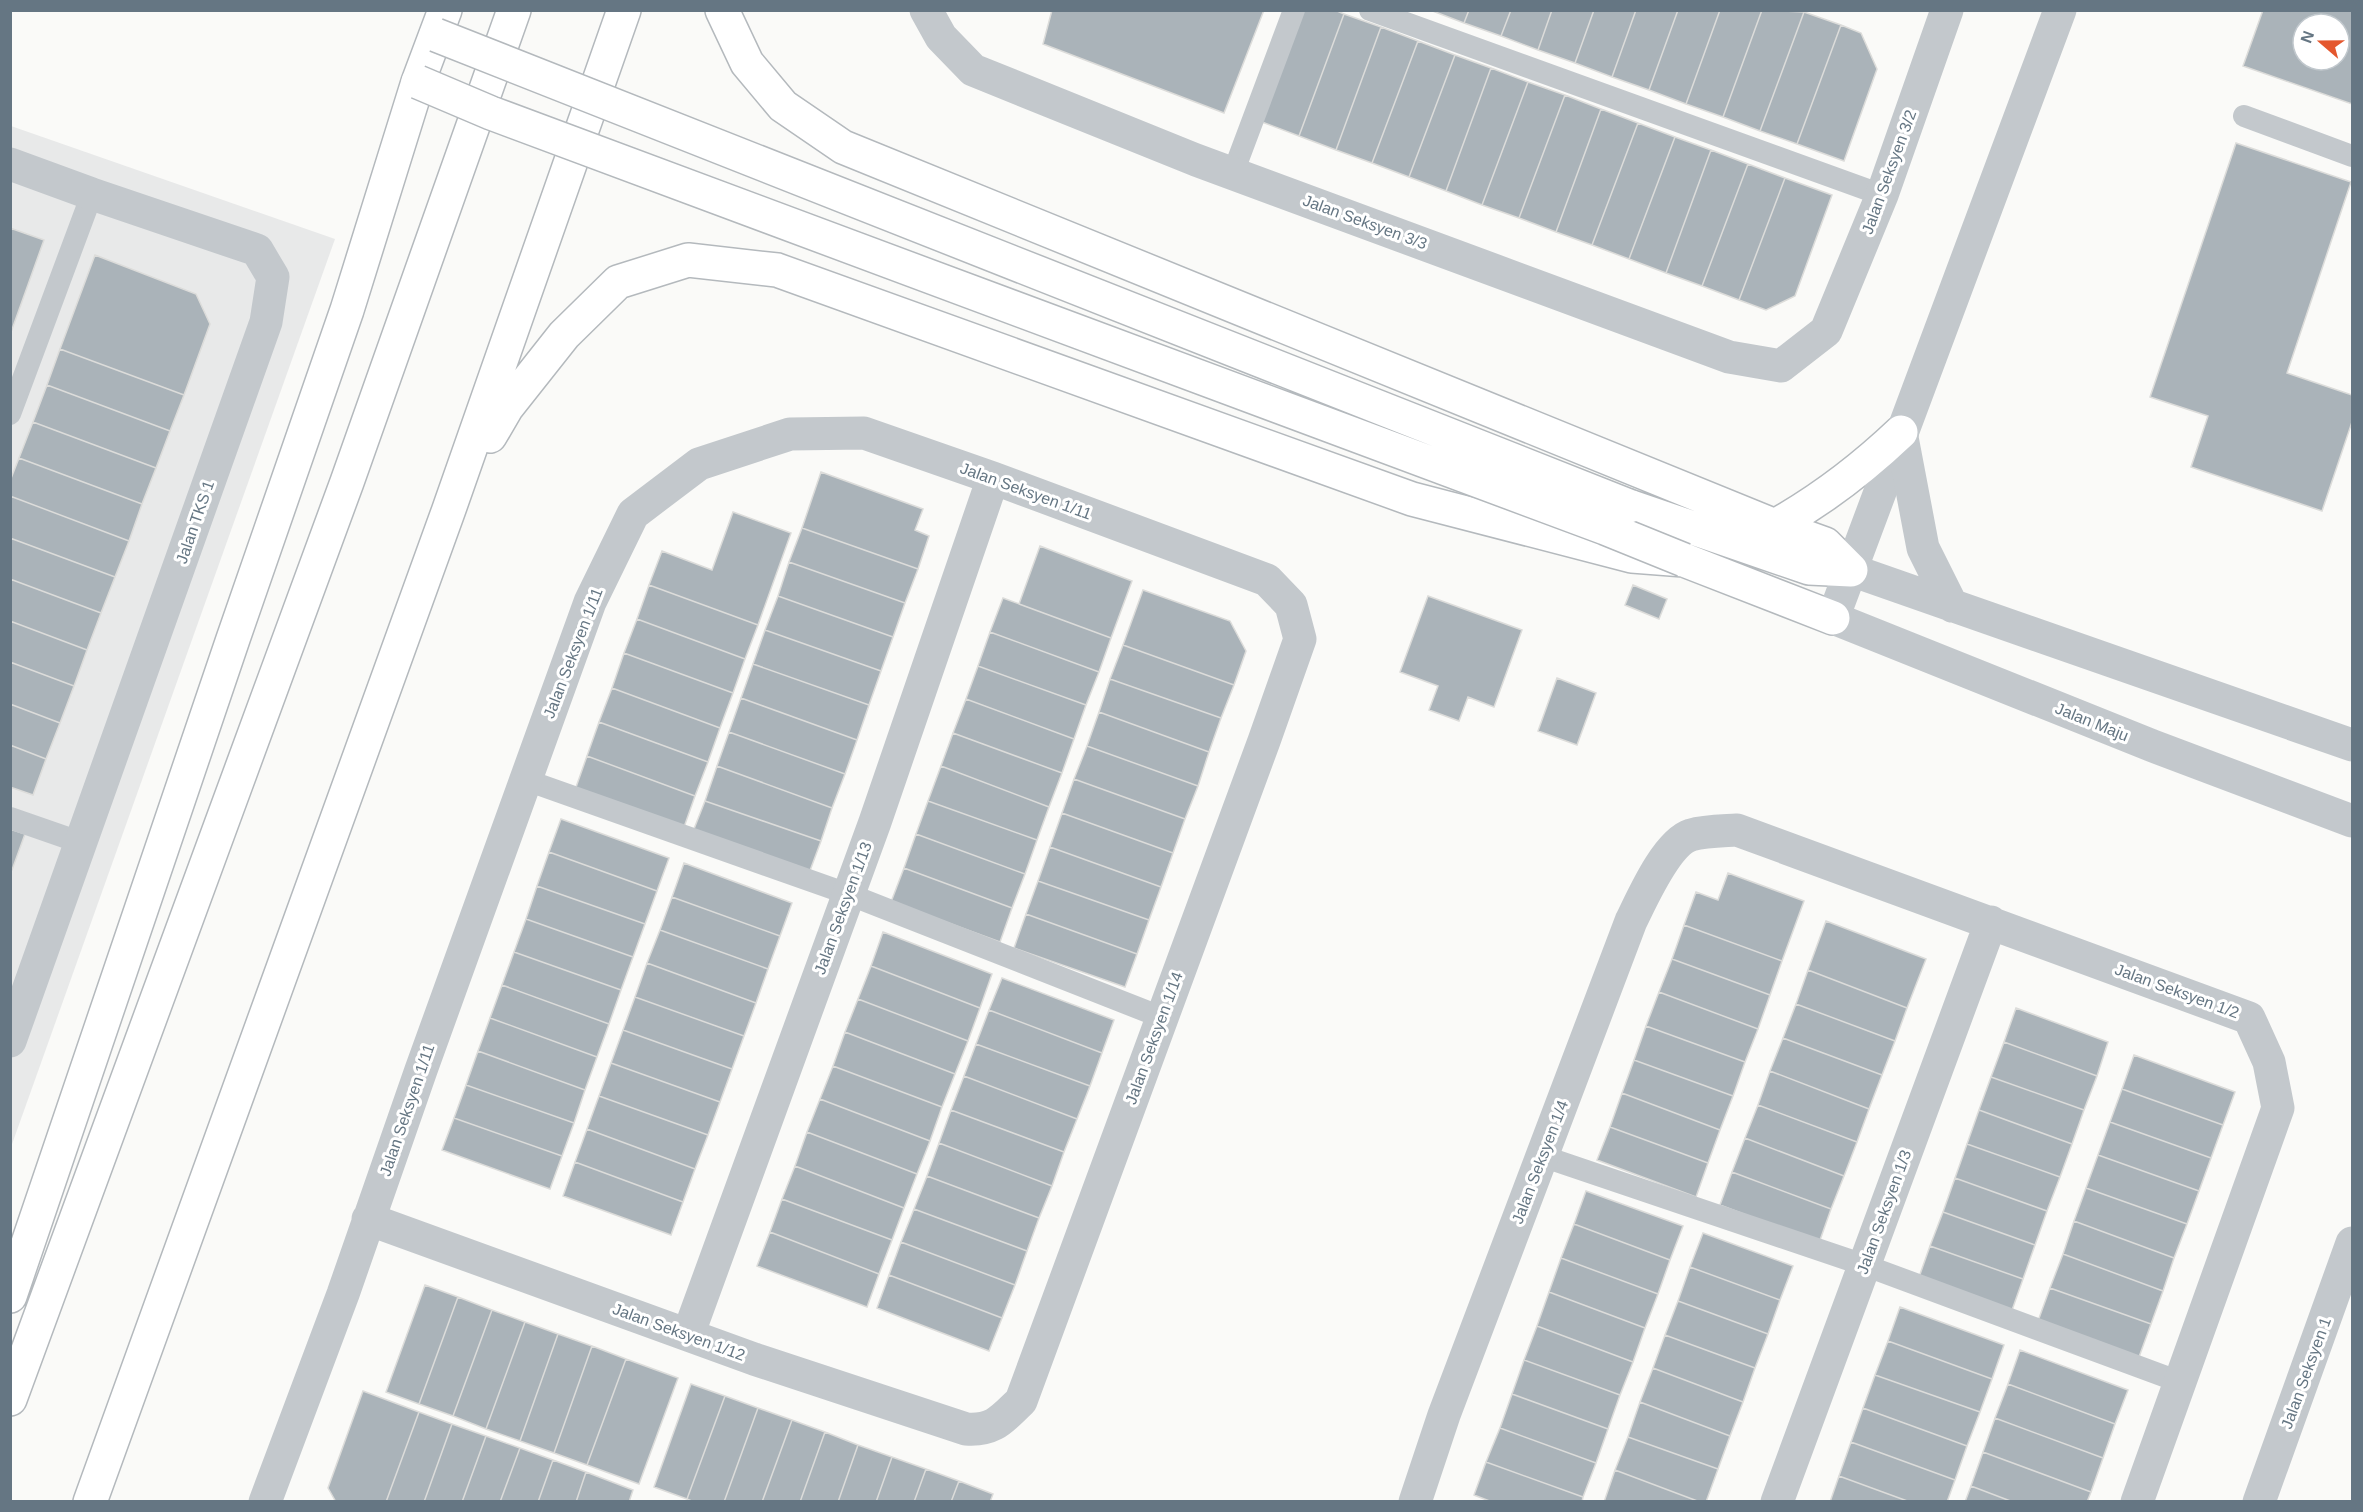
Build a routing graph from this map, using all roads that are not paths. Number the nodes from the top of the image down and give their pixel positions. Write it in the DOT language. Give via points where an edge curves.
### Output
graph roads {
  1 [pos="514,10"];
  2 [pos="624,10"];
  3 [pos="722,10"];
  4 [pos="926,10"];
  5 [pos="1294,10"];
  6 [pos="1370,10"];
  7 [pos="2060,10"];
  8 [pos="1946,11"];
  9 [pos="441,23"];
  10 [pos="418,82"];
  11 [pos="2244,116"];
  12 [pos="2352,156"];
  13 [pos="10,164"];
  14 [pos="1233,173"];
  15 [pos="92,194"];
  16 [pos="1881,195"];
  17 [pos="1826,331"];
  18 [pos="10,414"];
  19 [pos="1901,432"];
  20 [pos="993,478"];
  21 [pos="448,512"];
  22 [pos="1775,526"];
  23 [pos="1684,560"];
  24 [pos="1851,570"];
  25 [pos="1952,606"];
  26 [pos="1833,618"];
  27 [pos="1300,639"];
  28 [pos="2352,745"];
  29 [pos="525,780"];
  30 [pos="10,818"];
  31 [pos="2349,822"];
  32 [pos="1689,836"];
  33 [pos="82,843"];
  34 [pos="848,894"];
  35 [pos="1991,922"];
  36 [pos="1161,1017"];
  37 [pos="10,1041"];
  38 [pos="1542,1156"];
  39 [pos="368,1219"];
  40 [pos="2352,1243"];
  41 [pos="1864,1265"];
  42 [pos="10,1296"];
  43 [pos="688,1335"];
  44 [pos="2180,1382"];
  45 [pos="10,1399"];
  46 [pos="993,1426"];
  47 [pos="90,1502"];
  48 [pos="265,1502"];
  49 [pos="1415,1502"];
  50 [pos="1777,1502"];
  51 [pos="2137,1502"];
  52 [pos="2259,1502"];
  1 -- 45 [label="highway" via="343,494"];
  2 -- 21 [label="highway"];
  3 -- 22 [label="highway" via="747,63 783,106 843,147"];
  4 -- 14 [label="street, Jalan Seksyen 3/3" via="941,37 973,70"];
  5 -- 14 [label="lane"];
  6 -- 16 [label="lane"];
  7 -- 19 [label="street"];
  8 -- 16 [label="street, Jalan Seksyen 3/2"];
  9 -- 10 [label="highway"];
  9 -- 24 [label="highway, bridge" via="1629,506 1809,568"];
  10 -- 23 [label="highway, bridge" via="491,113"];
  10 -- 42 [label="highway" via="347,310"];
  11 -- 12 [label="lane"];
  13 -- 15 [label="street, Jalan TKS 1"];
  14 -- 17 [label="street, Jalan Seksyen 3/3" via="1729,357 1780,366"];
  15 -- 18 [label="lane"];
  15 -- 33 [label="street, Jalan TKS 1" via="257,250 273,277 266,322"];
  16 -- 17 [label="street, Jalan Seksyen 3/2"];
  19 -- 22 [label="highway" via="1843,483"];
  19 -- 24 [label="street"];
  19 -- 25 [label="street" via="1923,548"];
  20 -- 27 [label="street, Jalan Seksyen 1/11" via="1267,580 1291,605"];
  20 -- 29 [label="street, Jalan Seksyen 1/11" via="864,433 790,434 699,464 633,514 590,602"];
  20 -- 34 [label="street, Jalan Seksyen 1/13"];
  21 -- 23 [label="highway" via="507,406 564,335 618,282 688,260 777,270 1412,499 1632,556"];
  21 -- 47 [label="highway"];
  22 -- 24 [label="highway" via="1825,544"];
  23 -- 26 [label="highway"];
  24 -- 25 [label="street"];
  24 -- 26 [label="street"];
  25 -- 28 [label="street"];
  26 -- 31 [label="street, Jalan Maju"];
  27 -- 36 [label="street, Jalan Seksyen 1/14"];
  29 -- 34 [label="lane"];
  29 -- 39 [label="street, Jalan Seksyen 1/11"];
  30 -- 33 [label="lane"];
  32 -- 35 [label="street, Jalan Seksyen 1/2" via="1737,830"];
  32 -- 38 [label="street, Jalan Seksyen 1/4" via="1669,854 1631,921"];
  33 -- 37 [label="street, Jalan TKS 1"];
  34 -- 36 [label="lane"];
  34 -- 43 [label="street, Jalan Seksyen 1/13"];
  35 -- 41 [label="street, Jalan Seksyen 1/3"];
  35 -- 44 [label="street, Jalan Seksyen 1/2" via="2249,1018 2269,1062 2278,1108"];
  36 -- 46 [label="street, Jalan Seksyen 1/14" via="1021,1401"];
  38 -- 41 [label="lane"];
  38 -- 49 [label="street, Jalan Seksyen 1/4"];
  39 -- 43 [label="street, Jalan Seksyen 1/12"];
  39 -- 48 [label="street, Jalan Seksyen 1/11"];
  40 -- 52 [label="street, Jalan Seksyen 1"];
  41 -- 44 [label="lane"];
  41 -- 50 [label="street, Jalan Seksyen 1/3"];
  43 -- 46 [label="street, Jalan Seksyen 1/12" via="966,1429"];
  44 -- 51 [label="street, Jalan Seksyen 1/2"];
}
